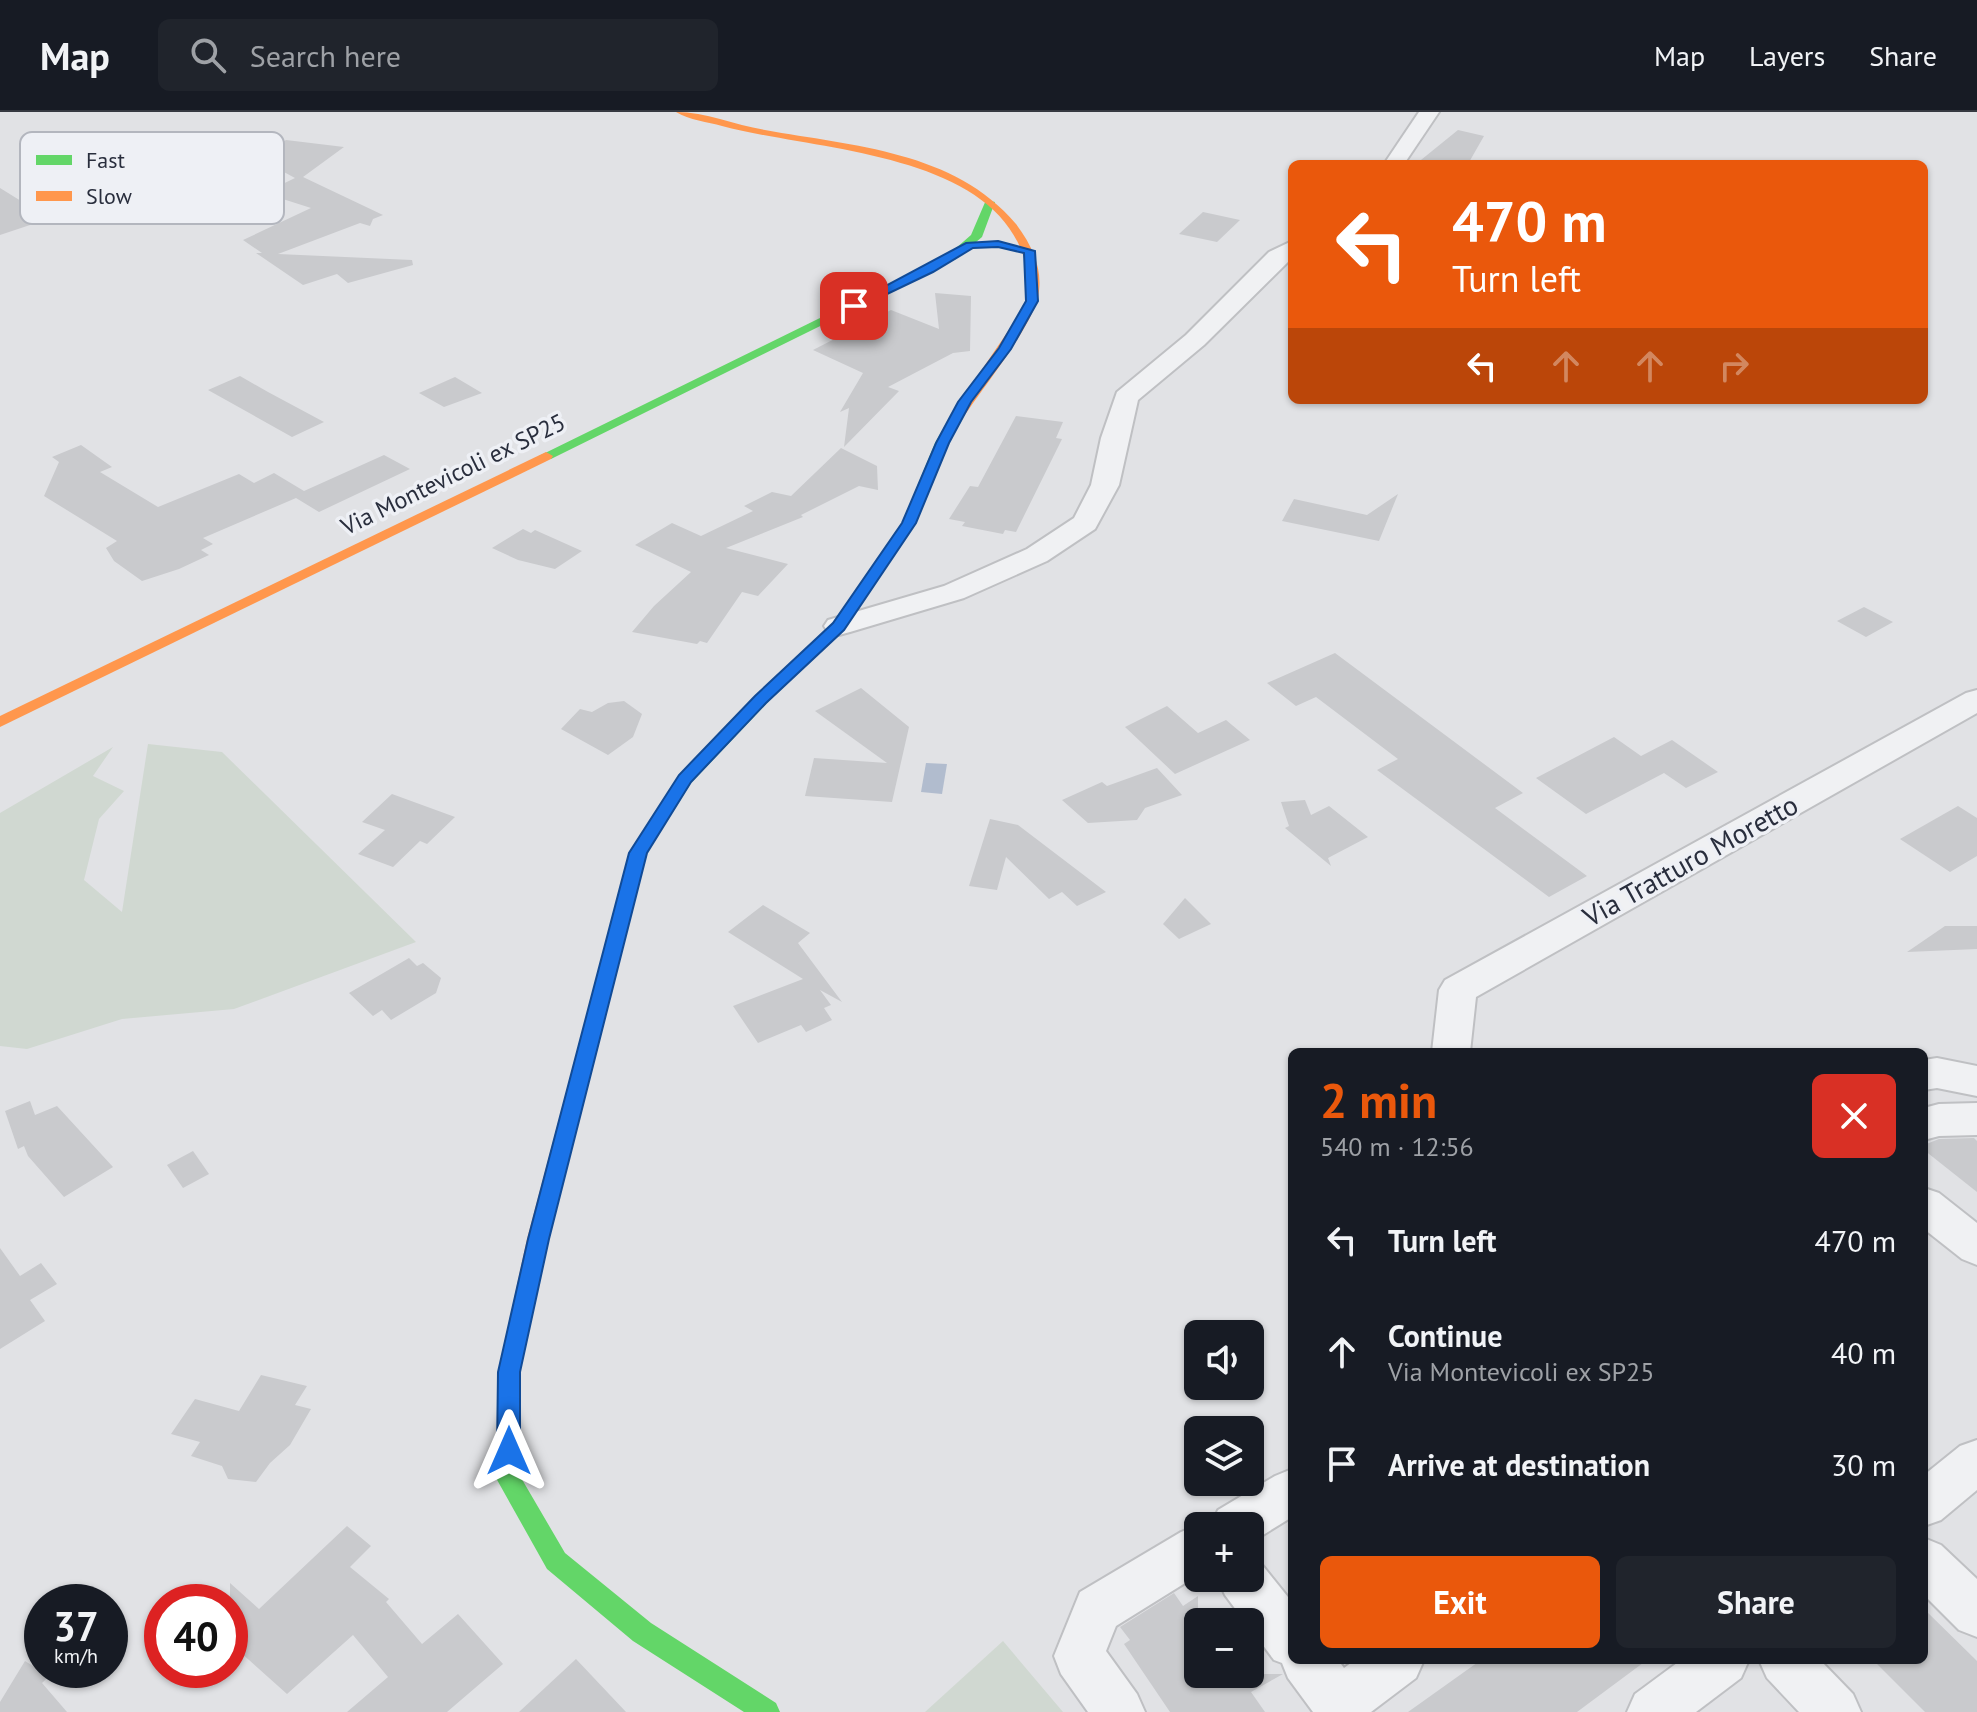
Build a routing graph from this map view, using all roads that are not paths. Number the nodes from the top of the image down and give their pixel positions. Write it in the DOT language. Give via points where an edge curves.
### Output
graph roads {
  1 [pos="681,112"];
  2 [pos="1429,112"];
  3 [pos="717,116"];
  4 [pos="1397,160"];
  5 [pos="990,202"];
  6 [pos="970,245"];
  7 [pos="1288,250"];
  8 [pos="1029,251"];
  9 [pos="1008,258"];
  10 [pos="971,265"];
  11 [pos="928,270"];
  12 [pos="839,626"];
  13 [pos="1977,700"];
  14 [pos="0,722"];
  15 [pos="1451,1048"];
  16 [pos="1930,1074"];
  17 [pos="1977,1081"];
  18 [pos="1977,1119"];
  19 [pos="1928,1123"];
  20 [pos="1928,1214"];
  21 [pos="1977,1247"];
  22 [pos="1288,1493"];
  23 [pos="1258,1512"];
  24 [pos="1184,1557"];
  25 [pos="1928,1565"];
  26 [pos="1253,1592"];
  27 [pos="1977,1613"];
  28 [pos="1288,1637"];
  29 [pos="1309,1664"];
  30 [pos="1393,1664"];
  31 [pos="1718,1664"];
  32 [pos="1789,1664"];
  33 [pos="1342,1707"];
  34 [pos="767,1712"];
  35 [pos="1119,1712"];
  36 [pos="1653,1712"];
  37 [pos="1835,1712"];
  1 -- 3 [label="street"];
  2 -- 4 [label="street"];
  3 -- 5 [label="street" via="936,171"];
  5 -- 6 [label="street" via="985,227"];
  5 -- 8 [label="street"];
  6 -- 8 [label="street"];
  6 -- 11 [label="street"];
  7 -- 12 [label="street" via="1195,340 1126,397 1105,485 1085,523 1037,555 954,592"];
  8 -- 9 [label="street"];
  8 -- 12 [label="street" via="1026,276 1032,301 942,443 909,523"];
  10 -- 11 [label="street"];
  11 -- 14 [label="street, Via Montevicoli ex SP25"];
  12 -- 34 [label="street" via="685,779 638,853 509,1372 508,1478 556,1561 642,1632"];
  13 -- 15 [label="street, Via Tratturo Moretto" via="1458,990"];
  16 -- 17 [label="street"];
  18 -- 19 [label="street"];
  20 -- 21 [label="street"];
  22 -- 23 [label="street"];
  24 -- 35 [label="street" via="1098,1609 1079,1656"];
  25 -- 27 [label="street"];
  26 -- 28 [label="street"];
  29 -- 33 [label="street"];
  30 -- 33 [label="street"];
  31 -- 36 [label="street"];
  32 -- 37 [label="street"];
}
